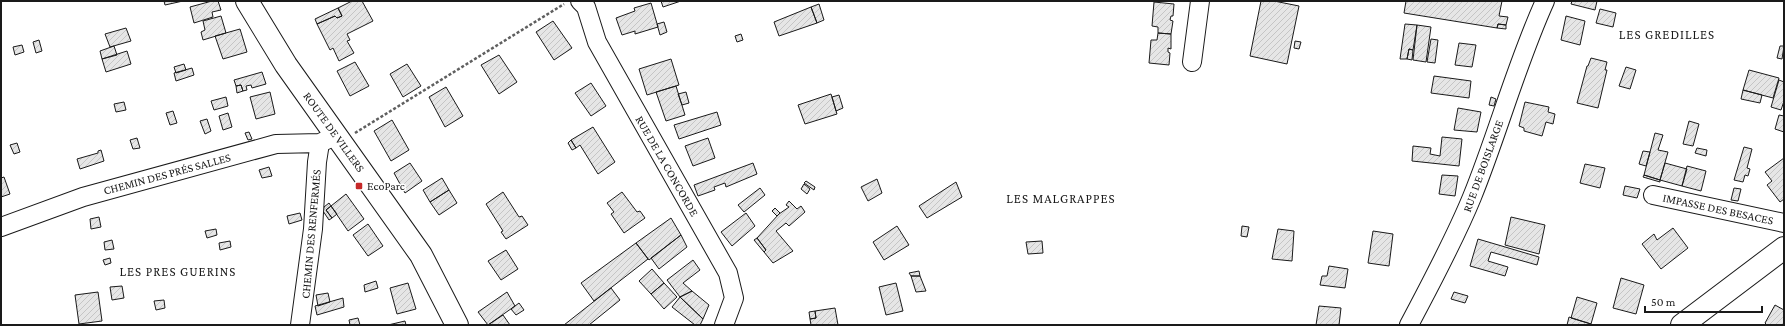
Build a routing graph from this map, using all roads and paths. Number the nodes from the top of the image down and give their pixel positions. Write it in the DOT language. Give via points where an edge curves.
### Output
graph roads {
  1 [pos="247,1"];
  2 [pos="570,1"];
  3 [pos="1200,1"];
  4 [pos="1545,1"];
  5 [pos="586,3"];
  6 [pos="1192,62"];
  7 [pos="333,140"];
  8 [pos="1653,195"];
  9 [pos="1784,223"];
  10 [pos="1,227"];
  11 [pos="1784,248"];
  12 [pos="300,325"];
  13 [pos="457,325"];
  14 [pos="724,325"];
  15 [pos="1409,325"];
  16 [pos="1682,325"];
  1 -- 7 [label="main road, ROUTE DE VILLERS"];
  2 -- 7 [label="path"];
  3 -- 6 [label="street"];
  4 -- 15 [label="street, RUE DE BOISLARGE" via="1531,32 1470,202 1453,242"];
  5 -- 14 [label="street, RUE DE LA CONCORDE" via="597,42 728,273 734,298"];
  7 -- 10 [label="street, CHEMIN DES PRÉS SALLES" via="276,144 83,197"];
  7 -- 12 [label="street, CHEMIN DES RENFERMÉS" via="317,162 313,230"];
  7 -- 13 [label="main road, ROUTE DE VILLERS" via="421,255"];
  8 -- 9 [label="street, IMPASSE DES BESACES"];
  11 -- 16 [label="main road"];
}
